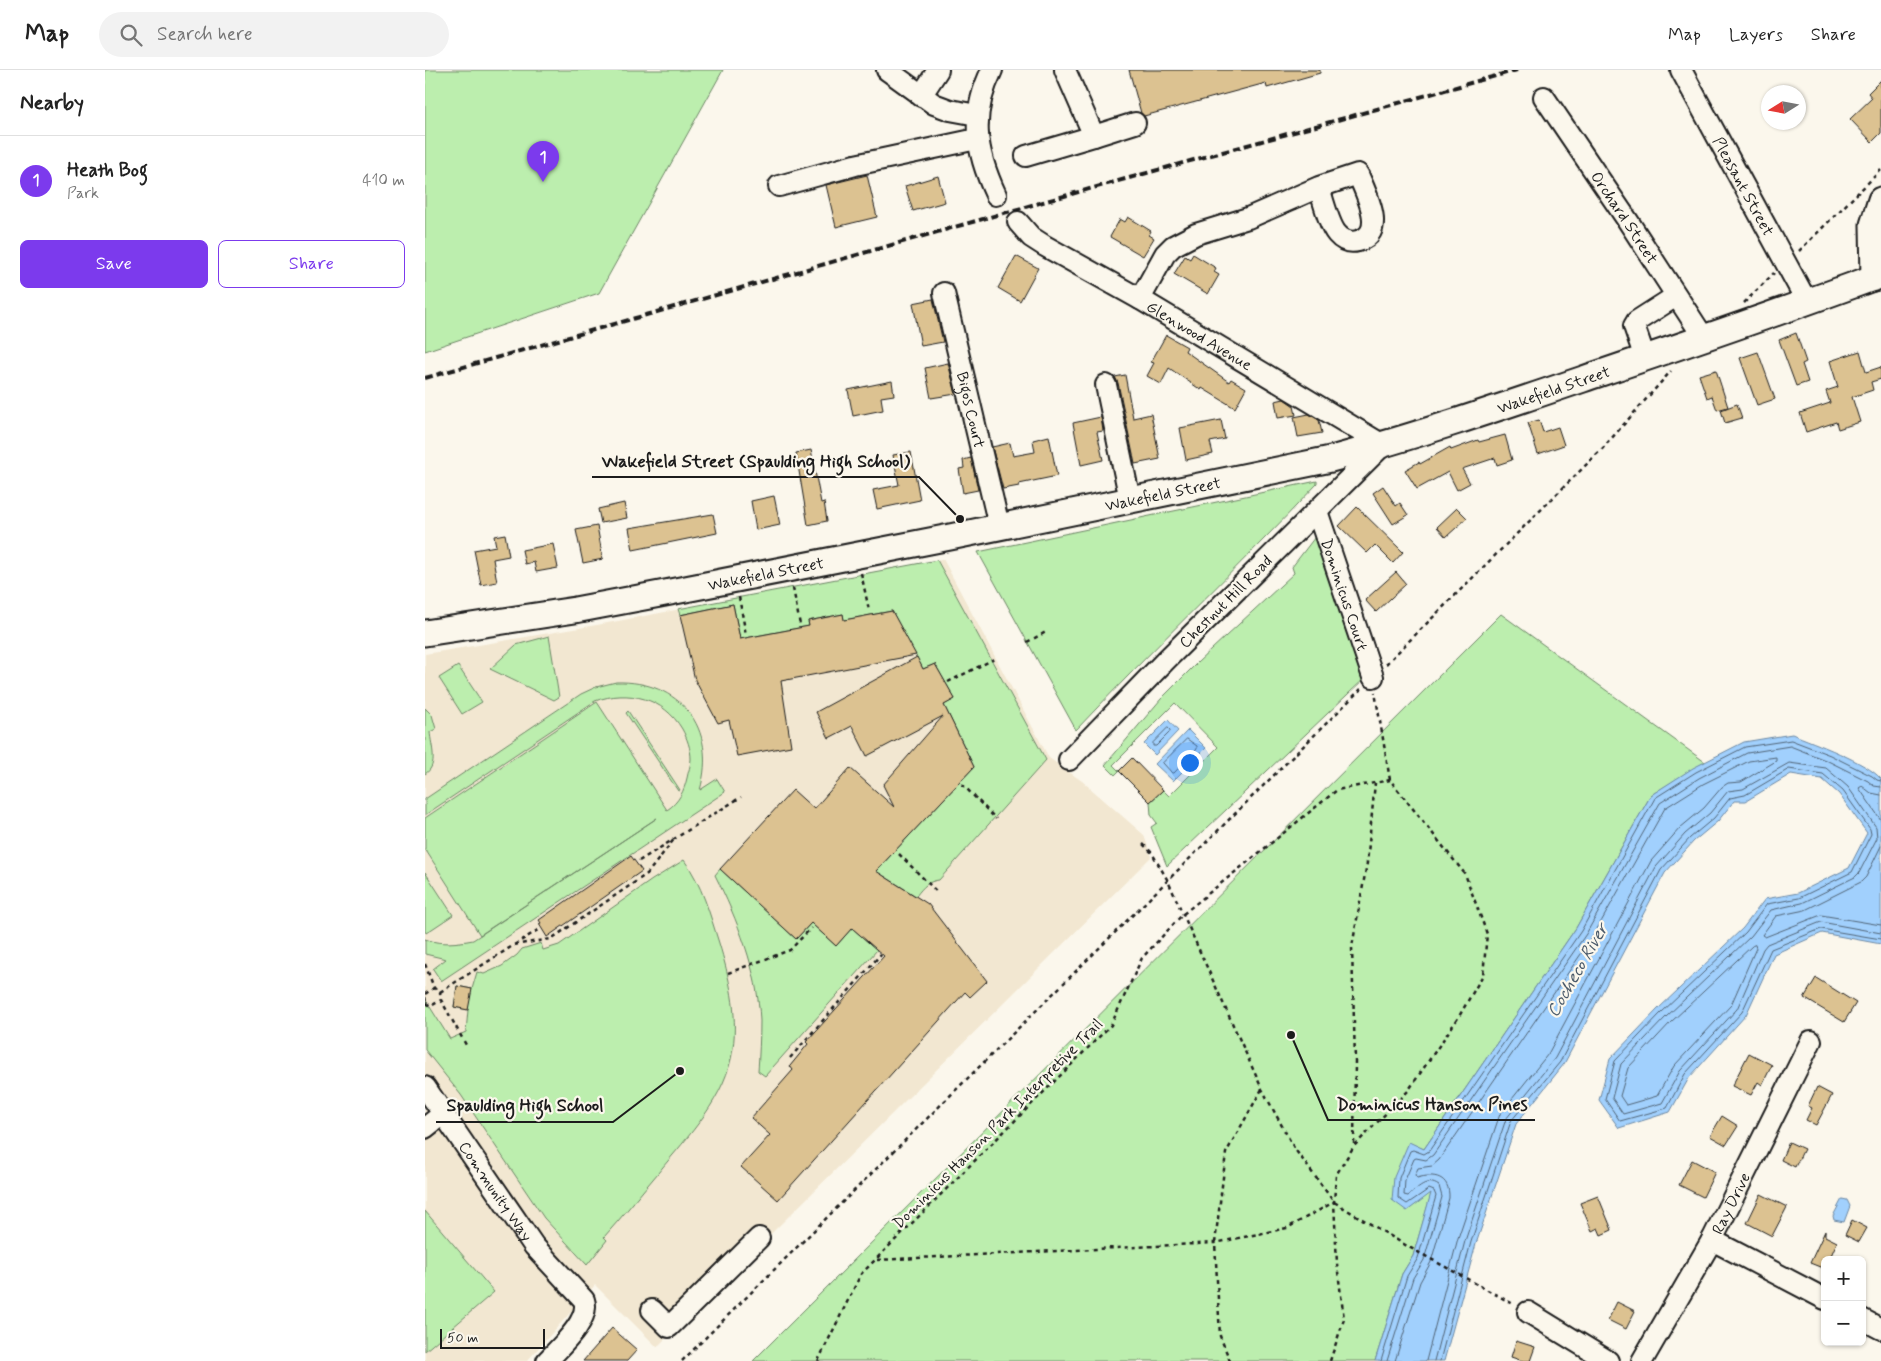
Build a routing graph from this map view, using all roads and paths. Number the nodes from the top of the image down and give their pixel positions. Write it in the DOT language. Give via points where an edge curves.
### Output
graph roads {
  1 [pos="887,70"];
  2 [pos="938,70"];
  3 [pos="992,70"];
  4 [pos="1065,70"];
  5 [pos="1681,70"];
  6 [pos="921,96"];
  7 [pos="1545,96"];
  8 [pos="977,116"];
  9 [pos="1135,123"];
  10 [pos="1095,136"];
  11 [pos="977,139"];
  12 [pos="1026,156"];
  13 [pos="1881,170"];
  14 [pos="779,186"];
  15 [pos="1319,187"];
  16 [pos="996,195"];
  17 [pos="1881,200"];
  18 [pos="1018,222"];
  19 [pos="1796,254"];
  20 [pos="1777,270"];
  21 [pos="1877,277"];
  22 [pos="944,294"];
  23 [pos="1676,296"];
  24 [pos="1140,299"];
  25 [pos="1807,302"];
  26 [pos="1741,306"];
  27 [pos="1704,338"];
  28 [pos="1645,358"];
  29 [pos="1671,371"];
  30 [pos="1106,385"];
  31 [pos="1383,445"];
  32 [pos="1130,500"];
  33 [pos="1317,510"];
  34 [pos="999,526"];
  35 [pos="861,572"];
  36 [pos="792,584"];
  37 [pos="738,594"];
  38 [pos="869,610"];
  39 [pos="800,626"];
  40 [pos="1046,632"];
  41 [pos="425,633"];
  42 [pos="746,635"];
  43 [pos="1027,642"];
  44 [pos="994,659"];
  45 [pos="1373,677"];
  46 [pos="948,682"];
  47 [pos="1069,760"];
  48 [pos="1390,780"];
  49 [pos="1375,783"];
  50 [pos="962,784"];
  51 [pos="741,797"];
  52 [pos="996,819"];
  53 [pos="675,838"];
  54 [pos="1143,844"];
  55 [pos="899,854"];
  56 [pos="639,861"];
  57 [pos="1168,881"];
  58 [pos="936,891"];
  59 [pos="1183,914"];
  60 [pos="541,928"];
  61 [pos="811,928"];
  62 [pos="515,945"];
  63 [pos="881,954"];
  64 [pos="425,964"];
  65 [pos="728,973"];
  66 [pos="434,988"];
  67 [pos="440,992"];
  68 [pos="425,995"];
  69 [pos="441,1000"];
  70 [pos="426,1004"];
  71 [pos="1811,1041"];
  72 [pos="466,1045"];
  73 [pos="790,1058"];
  74 [pos="425,1087"];
  75 [pos="1262,1089"];
  76 [pos="444,1113"];
  77 [pos="425,1128"];
  78 [pos="1354,1146"];
  79 [pos="1334,1202"];
  80 [pos="759,1238"];
  81 [pos="1712,1240"];
  82 [pos="1215,1243"];
  83 [pos="875,1260"];
  84 [pos="1821,1297"];
  85 [pos="652,1310"];
  86 [pos="1528,1312"];
  87 [pos="1866,1321"];
  88 [pos="1881,1329"];
  89 [pos="1595,1358"];
  90 [pos="547,1361"];
  91 [pos="681,1361"];
  92 [pos="818,1361"];
  93 [pos="1230,1361"];
  94 [pos="1330,1361"];
  95 [pos="1643,1361"];
  1 -- 6 [label="street"];
  2 -- 6 [label="street"];
  3 -- 8 [label="street"];
  4 -- 10 [label="street"];
  5 -- 25 [label="street, Pleasant Street"];
  6 -- 8 [label="street" via="950,110"];
  7 -- 23 [label="street, Orchard Street"];
  8 -- 11 [label="street"];
  9 -- 10 [label="street"];
  10 -- 12 [label="street"];
  11 -- 14 [label="street" via="855,165"];
  11 -- 16 [label="street" via="985,173"];
  13 -- 19 [label="path"];
  15 -- 24 [label="street" via="1248,218 1196,234 1173,246 1165,254"];
  17 -- 21 [label="main road" via="1873,226"];
  18 -- 24 [label="street, Glenwood Avenue" via="1031,237 1045,246"];
  20 -- 26 [label="path"];
  21 -- 25 [label="main road, Wakefield Street"];
  22 -- 34 [label="street, Bigos Court"];
  23 -- 27 [label="street, Orchard Street"];
  23 -- 28 [label="street" via="1633,326"];
  24 -- 31 [label="street, Glenwood Avenue"];
  25 -- 27 [label="main road, Wakefield Street"];
  27 -- 28 [label="main road, Wakefield Street"];
  28 -- 31 [label="main road, Wakefield Street"];
  29 -- 45 [label="path" via="1597,454"];
  30 -- 32 [label="street"];
  31 -- 32 [label="main road, Wakefield Street" via="1331,459"];
  31 -- 33 [label="street, Chestnut Hill Road"];
  32 -- 34 [label="main road, Wakefield Street"];
  33 -- 45 [label="street, Dominicus Court"];
  33 -- 47 [label="street, Chestnut Hill Road"];
  34 -- 41 [label="main road, Wakefield Street" via="575,610"];
  35 -- 38 [label="path"];
  36 -- 39 [label="path"];
  37 -- 42 [label="path"];
  40 -- 43 [label="path"];
  44 -- 46 [label="path"];
  45 -- 48 [label="path"];
  45 -- 57 [label="path"];
  48 -- 49 [label="path, Dominicus Hanson Park Interpretive Trail"];
  48 -- 78 [label="path" via="1465,874 1487,942 1483,975 1458,1018 1408,1091"];
  49 -- 59 [label="path, Dominicus Hanson Park Interpretive Trail" via="1337,790"];
  49 -- 78 [label="path" via="1367,863 1352,947"];
  50 -- 52 [label="path"];
  51 -- 53 [label="path"];
  53 -- 56 [label="path"];
  53 -- 62 [label="path" via="647,874 551,939"];
  54 -- 57 [label="path"];
  55 -- 58 [label="path"];
  57 -- 59 [label="path"];
  57 -- 91 [label="path"];
  59 -- 75 [label="path"];
  59 -- 83 [label="path, Dominicus Hanson Park Interpretive Trail" via="1142,958 1111,1025"];
  60 -- 62 [label="path"];
  61 -- 65 [label="path" via="790,950"];
  62 -- 67 [label="path"];
  63 -- 73 [label="path"];
  64 -- 66 [label="path"];
  66 -- 67 [label="path"];
  66 -- 68 [label="path"];
  67 -- 69 [label="path"];
  68 -- 70 [label="path"];
  69 -- 70 [label="path" via="431,1006"];
  69 -- 72 [label="path"];
  71 -- 81 [label="street, Ray Drive"];
  74 -- 76 [label="street, Community Way"];
  75 -- 79 [label="path" via="1293,1148"];
  75 -- 82 [label="path" via="1226,1153"];
  76 -- 77 [label="street"];
  76 -- 90 [label="street, Community Way" via="534,1246 584,1300 585,1312 577,1327"];
  78 -- 79 [label="path" via="1335,1175"];
  79 -- 82 [label="path" via="1287,1228"];
  79 -- 86 [label="path"];
  79 -- 94 [label="path" via="1344,1320"];
  80 -- 85 [label="street" via="669,1327"];
  81 -- 84 [label="street"];
  81 -- 95 [label="street, Ray Drive"];
  82 -- 83 [label="path"];
  82 -- 93 [label="path" via="1220,1336"];
  83 -- 92 [label="path, Dominicus Hanson Park Interpretive Trail" via="861,1274"];
  86 -- 89 [label="street"];
  87 -- 88 [label="street"];
}
